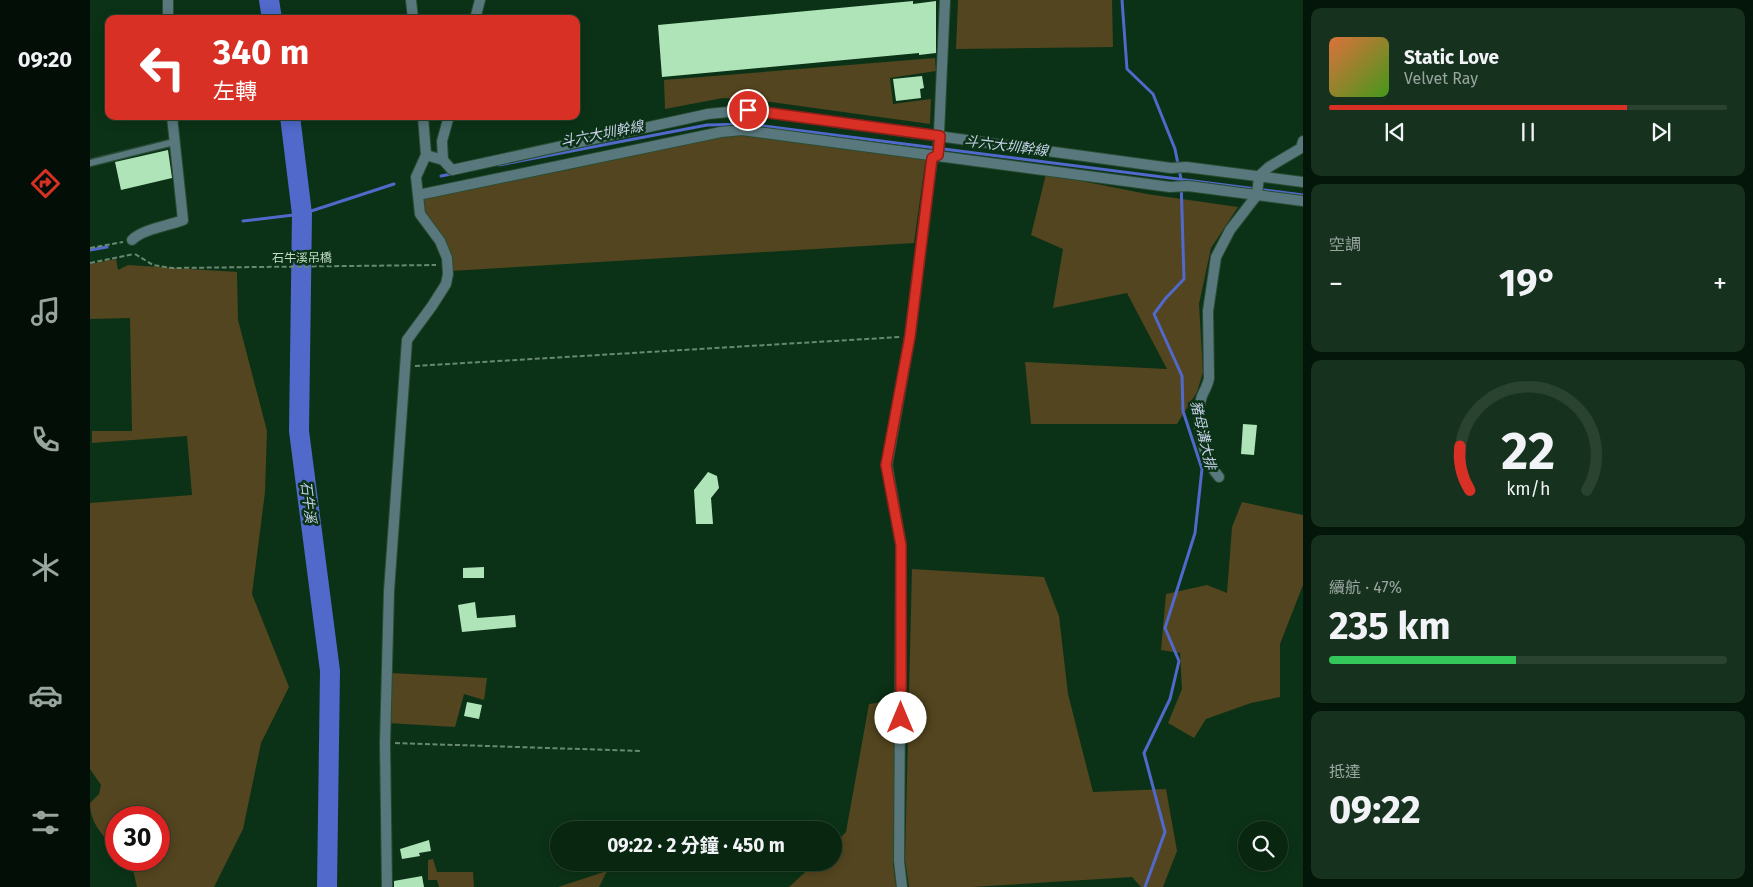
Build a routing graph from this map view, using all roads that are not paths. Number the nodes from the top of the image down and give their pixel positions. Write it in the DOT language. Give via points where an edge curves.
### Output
graph roads {
  1 [pos="168,0"];
  2 [pos="411,0"];
  3 [pos="480,0"];
  4 [pos="945,0"];
  5 [pos="168,15"];
  6 [pos="413,15"];
  7 [pos="476,15"];
  8 [pos="172,120"];
  9 [pos="423,120"];
  10 [pos="448,120"];
  11 [pos="940,136"];
  12 [pos="1303,141"];
  13 [pos="174,142"];
  14 [pos="938,155"];
  15 [pos="424,158"];
  16 [pos="443,160"];
  17 [pos="90,163"];
  18 [pos="1259,176"];
  19 [pos="1303,182"];
  20 [pos="418,195"];
  21 [pos="1257,195"];
  22 [pos="1303,201"];
  23 [pos="132,240"];
  24 [pos="1219,476"];
  25 [pos="387,887"];
  26 [pos="902,887"];
  1 -- 5 [label="street"];
  2 -- 6 [label="street"];
  3 -- 7 [label="street"];
  4 -- 11 [label="street"];
  8 -- 13 [label="street"];
  9 -- 15 [label="street"];
  10 -- 16 [label="street" via="442,141"];
  11 -- 14 [label="street"];
  11 -- 16 [label="street" via="748,110 708,114 452,170"];
  11 -- 18 [label="street" via="1171,168"];
  12 -- 18 [label="street" via="1301,148"];
  13 -- 17 [label="lane"];
  13 -- 23 [label="street" via="183,220 139,233"];
  14 -- 20 [label="street" via="742,130"];
  14 -- 21 [label="street" via="1170,187 1188,186"];
  14 -- 26 [label="street" via="932,158 910,336 886,465 901,545 899,862"];
  15 -- 16 [label="street"];
  15 -- 20 [label="street" via="416,177"];
  18 -- 19 [label="street"];
  18 -- 21 [label="street"];
  20 -- 25 [label="street" via="420,214 440,241 447,258 448,274 446,284 407,340 391,542 385,743"];
  21 -- 22 [label="street"];
  21 -- 24 [label="street" via="1230,230 1216,257 1212,279 1207,344 1209,378 1199,414 1204,452"];
}
